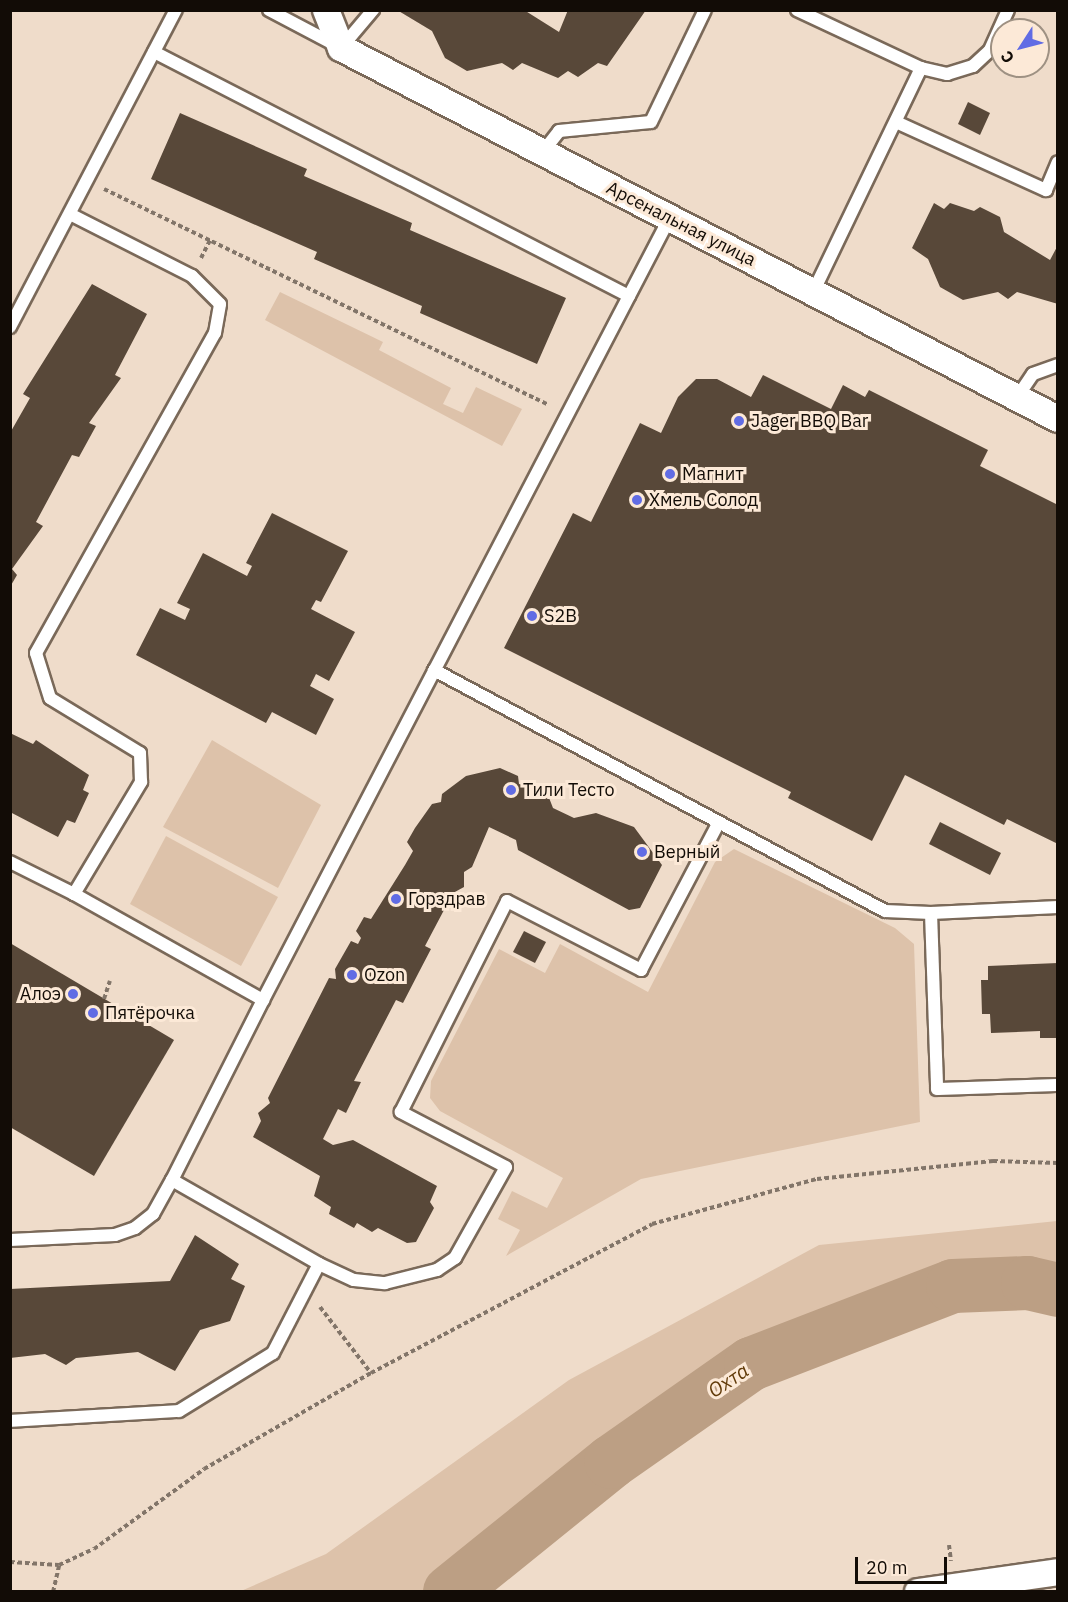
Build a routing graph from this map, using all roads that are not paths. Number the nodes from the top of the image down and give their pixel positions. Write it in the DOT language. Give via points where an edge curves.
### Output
graph roads {
  1 [pos="176,10"];
  2 [pos="269,10"];
  3 [pos="326,10"];
  4 [pos="373,10"];
  5 [pos="705,10"];
  6 [pos="796,10"];
  7 [pos="1008,10"];
  8 [pos="341,48"];
  9 [pos="154,52"];
  10 [pos="921,68"];
  11 [pos="896,122"];
  12 [pos="543,153"];
  13 [pos="1058,162"];
  14 [pos="70,214"];
  15 [pos="669,219"];
  16 [pos="813,292"];
  17 [pos="628,296"];
  18 [pos="10,327"];
  19 [pos="1058,365"];
  20 [pos="1016,399"];
  21 [pos="1058,419"];
  22 [pos="434,670"];
  23 [pos="719,822"];
  24 [pos="10,862"];
  25 [pos="74,894"];
  26 [pos="1058,907"];
  27 [pos="931,913"];
  28 [pos="263,1000"];
  29 [pos="1058,1085"];
  30 [pos="172,1180"];
  31 [pos="10,1240"];
  32 [pos="319,1264"];
  33 [pos="10,1422"];
  34 [pos="1058,1572"];
  35 [pos="1006,1584"];
  36 [pos="918,1592"];
  1 -- 9 [label="lane"];
  2 -- 8 [label="lane"];
  3 -- 8 [label="street"];
  4 -- 8 [label="lane"];
  5 -- 12 [label="lane" via="651,122 559,131"];
  6 -- 10 [label="lane"];
  7 -- 10 [label="lane" via="990,50 973,66 947,74"];
  8 -- 12 [label="street, Арсенальная улица"];
  9 -- 14 [label="lane"];
  9 -- 17 [label="lane"];
  10 -- 11 [label="lane"];
  11 -- 13 [label="lane" via="1046,190"];
  11 -- 16 [label="lane"];
  12 -- 15 [label="street, Арсенальная улица"];
  14 -- 18 [label="lane"];
  14 -- 25 [label="lane" via="192,276 220,304 215,333 36,652 50,698 140,753 141,782"];
  15 -- 16 [label="street, Арсенальная улица"];
  15 -- 17 [label="lane"];
  16 -- 20 [label="street, Арсенальная улица"];
  17 -- 22 [label="lane"];
  19 -- 20 [label="lane" via="1033,374"];
  20 -- 21 [label="street, Арсенальная улица"];
  22 -- 23 [label="lane"];
  22 -- 28 [label="lane"];
  23 -- 27 [label="lane" via="885,911"];
  23 -- 32 [label="lane" via="641,970 507,901 401,1112 506,1167 467,1242 437,1270 385,1283 354,1280"];
  24 -- 25 [label="lane"];
  25 -- 28 [label="lane"];
  26 -- 27 [label="lane"];
  27 -- 29 [label="lane" via="937,1089"];
  28 -- 30 [label="lane"];
  30 -- 31 [label="lane" via="153,1214 135,1228 115,1235"];
  30 -- 32 [label="lane"];
  32 -- 33 [label="lane" via="273,1353 179,1411"];
  34 -- 35 [label="street"];
  35 -- 36 [label="street"];
}
